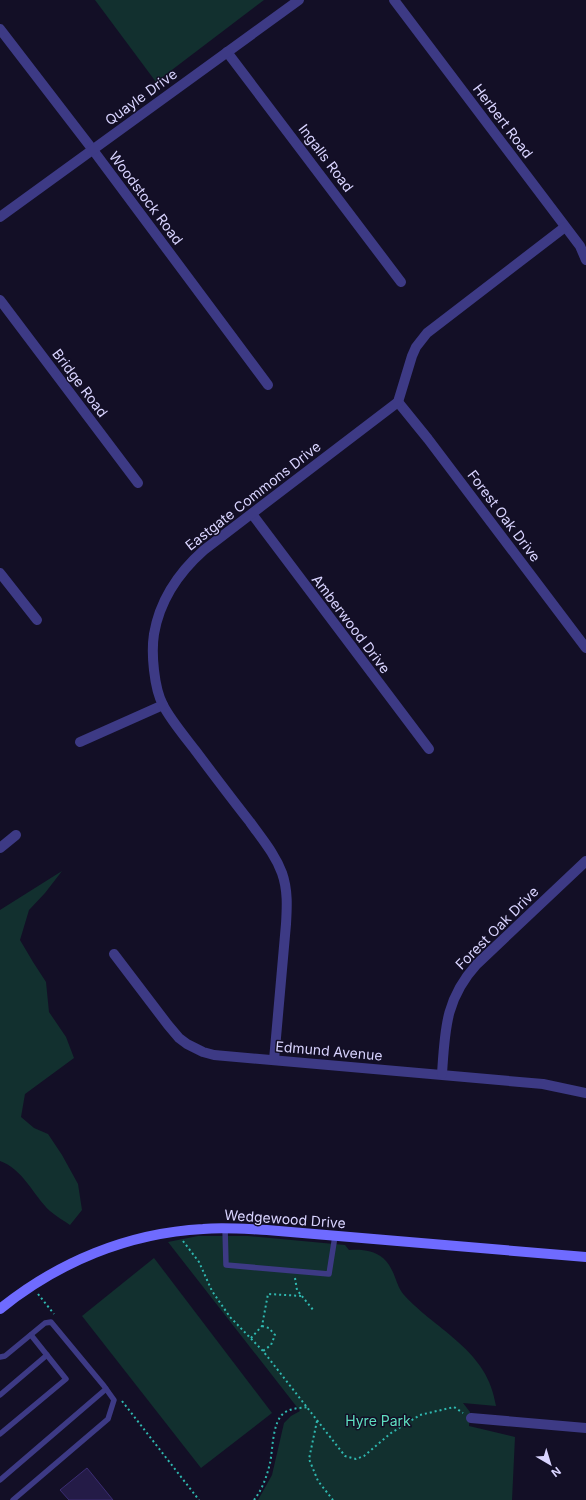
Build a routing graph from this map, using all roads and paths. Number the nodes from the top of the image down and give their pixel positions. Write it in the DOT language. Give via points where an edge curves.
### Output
graph roads {
  1 [pos="299,0"];
  2 [pos="394,0"];
  3 [pos="0,29"];
  4 [pos="227,52"];
  5 [pos="93,150"];
  6 [pos="0,217"];
  7 [pos="565,227"];
  8 [pos="586,260"];
  9 [pos="401,282"];
  10 [pos="0,300"];
  11 [pos="268,385"];
  12 [pos="398,402"];
  13 [pos="138,483"];
  14 [pos="252,514"];
  15 [pos="0,573"];
  16 [pos="37,620"];
  17 [pos="586,648"];
  18 [pos="163,705"];
  19 [pos="80,742"];
  20 [pos="429,749"];
  21 [pos="16,835"];
  22 [pos="0,848"];
  23 [pos="586,861"];
  24 [pos="114,954"];
  25 [pos="274,1060"];
  26 [pos="442,1074"];
  27 [pos="586,1094"];
  28 [pos="225,1228"];
  29 [pos="176,1231"];
  30 [pos="335,1236"];
  31 [pos="586,1257"];
  32 [pos="294,1271"];
  33 [pos="302,1296"];
  34 [pos="0,1309"];
  35 [pos="314,1311"];
  36 [pos="262,1326"];
  37 [pos="31,1334"];
  38 [pos="251,1338"];
  39 [pos="262,1350"];
  40 [pos="47,1355"];
  41 [pos="0,1357"];
  42 [pos="106,1389"];
  43 [pos="0,1395"];
  44 [pos="308,1407"];
  45 [pos="471,1418"];
  46 [pos="318,1420"];
  47 [pos="586,1428"];
  48 [pos="0,1434"];
  49 [pos="0,1480"];
  50 [pos="13,1500"];
  51 [pos="254,1500"];
  52 [pos="333,1500"];
  1 -- 4 [label="street, Quayle Drive"];
  2 -- 7 [label="street, Herbert Road"];
  3 -- 5 [label="street, Woodstock Road"];
  4 -- 5 [label="street, Quayle Drive"];
  4 -- 9 [label="street, Ingalls Road"];
  5 -- 6 [label="street, Quayle Drive"];
  5 -- 11 [label="street, Woodstock Road"];
  7 -- 8 [label="street, Herbert Road" via="580,246"];
  7 -- 12 [label="street" via="427,333 412,356"];
  10 -- 13 [label="street, Bridge Road"];
  12 -- 14 [label="street, Eastgate Commons Drive"];
  12 -- 17 [label="street, Forest Oak Drive"];
  14 -- 18 [label="street, Eastgate Commons Drive" via="191,561 169,589 156,625 153,649 154,669"];
  14 -- 20 [label="street, Amberwood Drive"];
  15 -- 16 [label="street"];
  18 -- 19 [label="street"];
  18 -- 25 [label="street, Eastgate Commons Drive" via="271,850 282,874 287,902"];
  21 -- 22 [label="street"];
  23 -- 26 [label="street, Forest Oak Drive" via="465,977 449,1013"];
  24 -- 25 [label="street, Edmund Avenue" via="168,1025 186,1044 214,1055"];
  25 -- 26 [label="street, Edmund Avenue"];
  26 -- 27 [label="street, Edmund Avenue" via="543,1084"];
  28 -- 29 [label="street, Wedgewood Drive"];
  28 -- 30 [label="street, Wedgewood Drive"];
  28 -- 32 [label="lane" via="226,1264"];
  29 -- 34 [label="street, Wedgewood Drive" via="118,1244 77,1260 31,1285"];
  29 -- 38 [label="path" via="199,1262 212,1291 230,1316"];
  30 -- 31 [label="street, Wedgewood Drive"];
  30 -- 32 [label="lane" via="329,1274"];
  32 -- 33 [label="path" via="297,1290"];
  33 -- 35 [label="path"];
  33 -- 36 [label="path" via="268,1294"];
  36 -- 38 [label="path"];
  36 -- 39 [label="path" via="269,1328 275,1335 270,1344"];
  37 -- 40 [label="lane"];
  37 -- 41 [label="lane" via="5,1356"];
  37 -- 42 [label="lane" via="45,1323 51,1322"];
  38 -- 39 [label="path"];
  39 -- 44 [label="path"];
  40 -- 43 [label="lane"];
  40 -- 48 [label="lane" via="66,1379"];
  42 -- 49 [label="lane"];
  42 -- 50 [label="lane" via="114,1400 108,1419"];
  44 -- 46 [label="path"];
  44 -- 51 [label="path" via="295,1408 283,1414 276,1425 270,1464"];
  45 -- 46 [label="path" via="454,1407 420,1415 391,1433 364,1456 356,1459 345,1456"];
  45 -- 47 [label="street"];
  46 -- 52 [label="path" via="309,1459 318,1481"];
}
